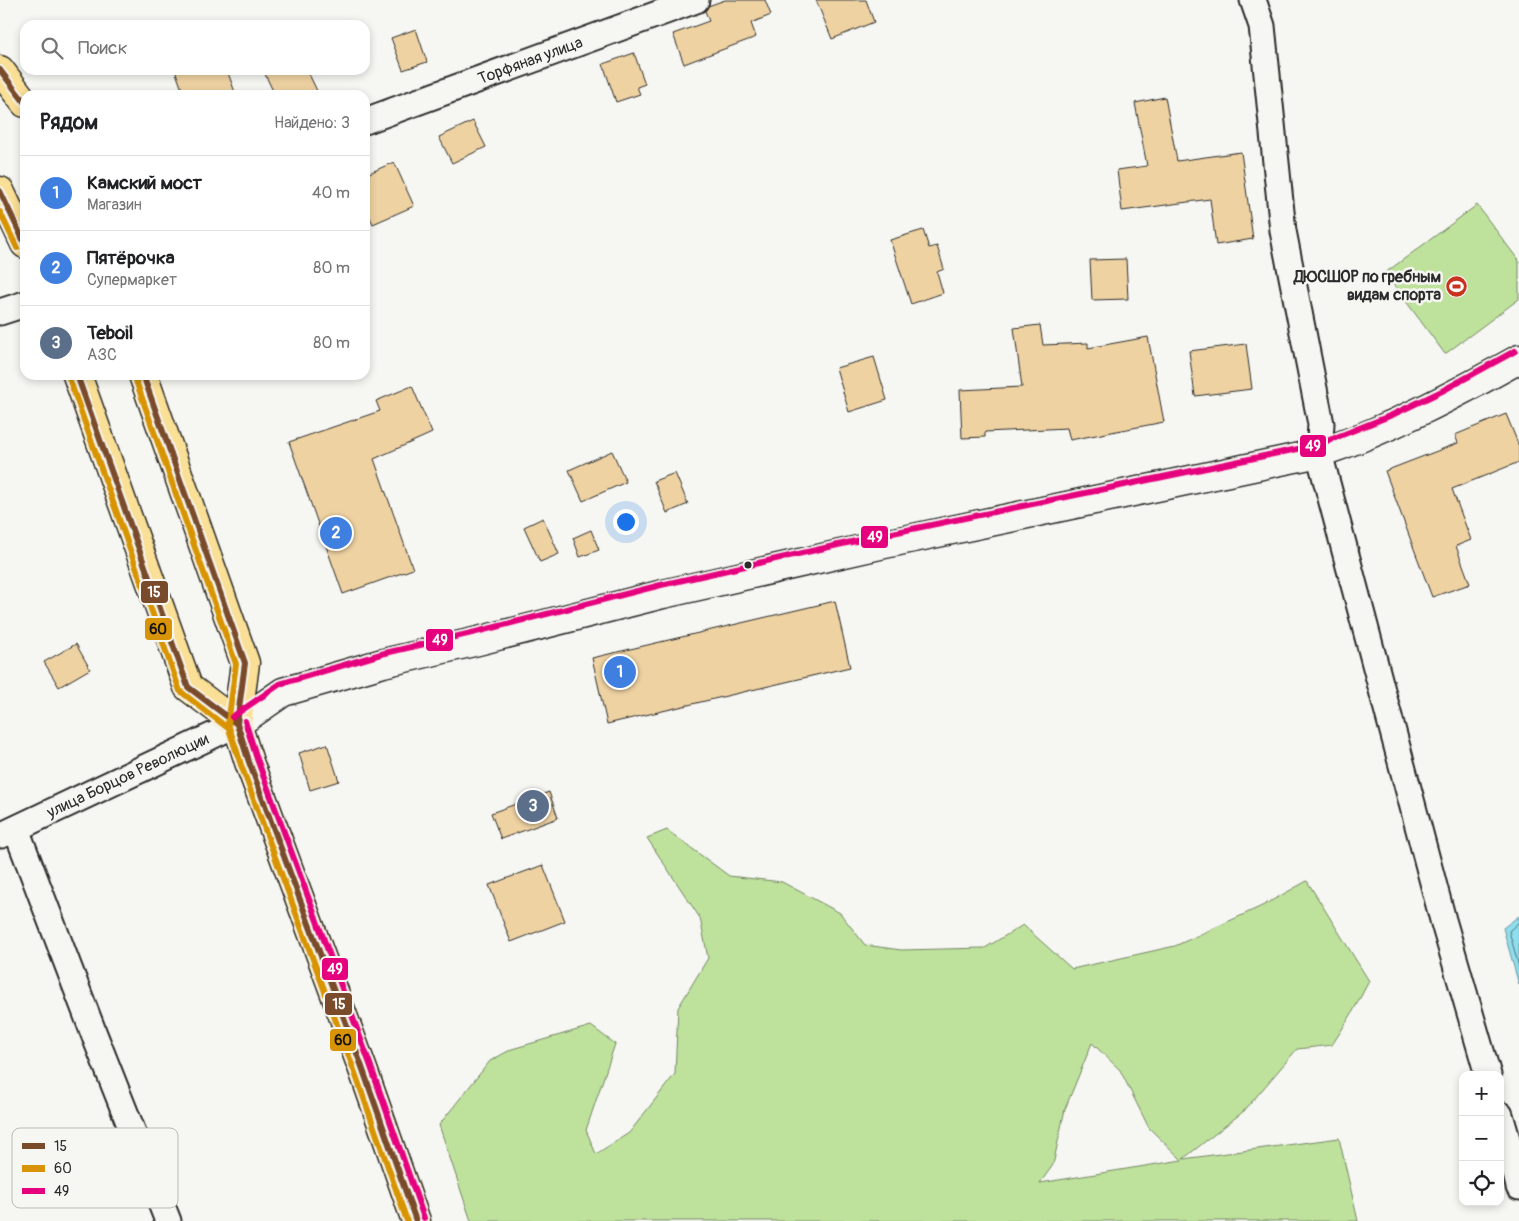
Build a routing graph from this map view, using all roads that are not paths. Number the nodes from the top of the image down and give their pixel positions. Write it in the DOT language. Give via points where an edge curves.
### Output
graph roads {
  1 [pos="696,0"];
  2 [pos="1253,0"];
  3 [pos="0,70"];
  4 [pos="20,96"];
  5 [pos="370,120"];
  6 [pos="0,191"];
  7 [pos="20,233"];
  8 [pos="20,306"];
  9 [pos="0,312"];
  10 [pos="1519,359"];
  11 [pos="79,380"];
  12 [pos="145,380"];
  13 [pos="1318,453"];
  14 [pos="237,724"];
  15 [pos="8,832"];
  16 [pos="1487,1071"];
  17 [pos="131,1128"];
  18 [pos="1504,1129"];
  19 [pos="1519,1187"];
  20 [pos="163,1208"];
  21 [pos="168,1221"];
  22 [pos="416,1221"];
  1 -- 5 [label="street, Торфяная улица"];
  2 -- 13 [label="street" via="1262,26 1283,231 1321,424"];
  3 -- 4 [label="main road"];
  6 -- 7 [label="main road"];
  8 -- 9 [label="street"];
  10 -- 13 [label="street, улица Борцов Революции" via="1455,394 1349,443"];
  11 -- 14 [label="main road" via="188,687"];
  12 -- 14 [label="main road" via="245,663"];
  13 -- 14 [label="street, улица Борцов Революции" via="871,547 383,663 283,692"];
  13 -- 16 [label="street"];
  14 -- 15 [label="street, улица Борцов Революции"];
  14 -- 22 [label="main road"];
  15 -- 17 [label="street"];
  18 -- 19 [label="street"];
  20 -- 21 [label="street"];
}
